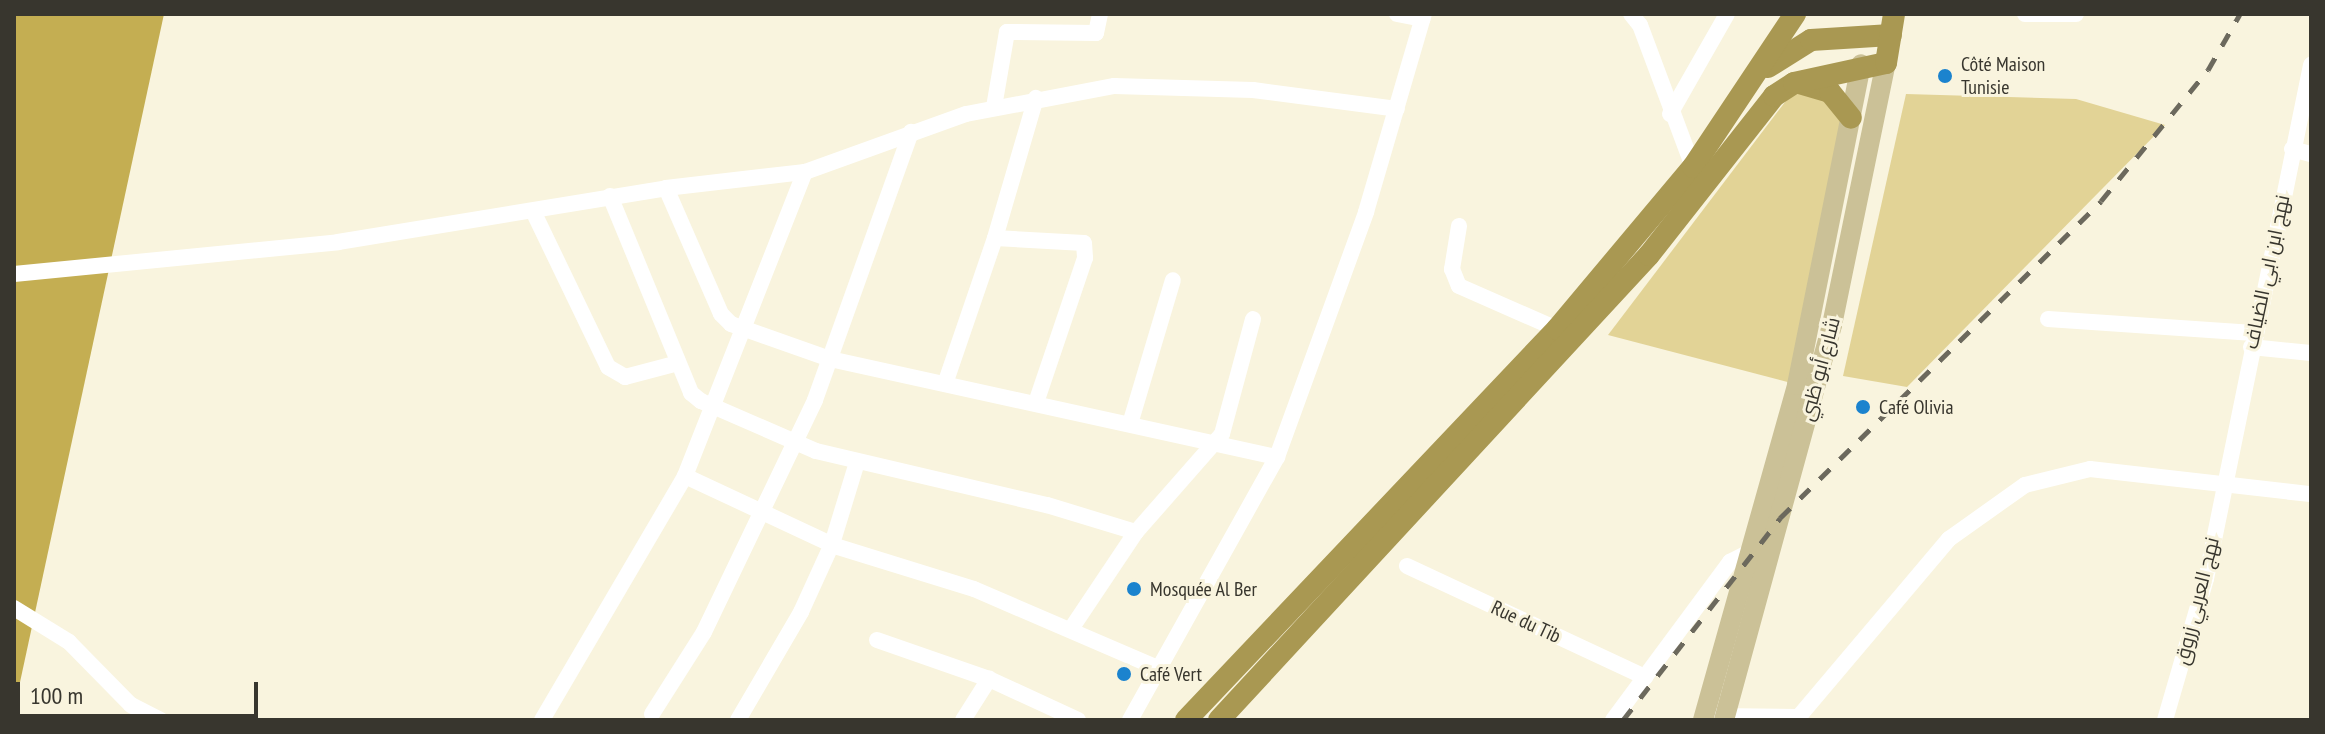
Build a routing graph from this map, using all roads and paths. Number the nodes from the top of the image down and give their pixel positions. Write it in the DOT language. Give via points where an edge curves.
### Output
graph roads {
  1 [pos="1100,14"];
  2 [pos="1397,14"];
  3 [pos="1631,14"];
  4 [pos="1727,14"];
  5 [pos="1795,14"];
  6 [pos="2025,14"];
  7 [pos="2076,14"];
  8 [pos="1423,17"];
  9 [pos="1892,24"];
  10 [pos="1867,25"];
  11 [pos="1886,63"];
  12 [pos="1861,64"];
  13 [pos="2311,65"];
  14 [pos="1755,79"];
  15 [pos="1794,83"];
  16 [pos="1036,98"];
  17 [pos="994,107"];
  18 [pos="1397,109"];
  19 [pos="1670,114"];
  20 [pos="1851,118"];
  21 [pos="911,132"];
  22 [pos="2292,149"];
  23 [pos="2311,154"];
  24 [pos="1693,167"];
  25 [pos="805,172"];
  26 [pos="666,188"];
  27 [pos="610,196"];
  28 [pos="533,211"];
  29 [pos="1459,226"];
  30 [pos="995,238"];
  31 [pos="14,274"];
  32 [pos="1173,280"];
  33 [pos="1253,319"];
  34 [pos="2048,319"];
  35 [pos="1557,329"];
  36 [pos="746,331"];
  37 [pos="2253,340"];
  38 [pos="2311,353"];
  39 [pos="830,359"];
  40 [pos="678,363"];
  41 [pos="945,384"];
  42 [pos="1036,403"];
  43 [pos="714,407"];
  44 [pos="1130,424"];
  45 [pos="795,443"];
  46 [pos="1215,443"];
  47 [pos="1277,457"];
  48 [pos="857,462"];
  49 [pos="685,476"];
  50 [pos="2224,480"];
  51 [pos="2311,494"];
  52 [pos="764,513"];
  53 [pos="1136,532"];
  54 [pos="1773,541"];
  55 [pos="832,544"];
  56 [pos="1750,551"];
  57 [pos="1407,566"];
  58 [pos="14,608"];
  59 [pos="1071,629"];
  60 [pos="877,640"];
  61 [pos="1155,667"];
  62 [pos="1645,677"];
  63 [pos="989,679"];
  64 [pos="652,714"];
  65 [pos="1714,718"];
  66 [pos="1797,719"];
  67 [pos="161,720"];
  68 [pos="542,720"];
  69 [pos="738,720"];
  70 [pos="963,720"];
  71 [pos="1078,720"];
  72 [pos="1130,720"];
  73 [pos="1186,720"];
  74 [pos="1219,720"];
  75 [pos="1613,720"];
  76 [pos="2165,720"];
  1 -- 17 [label="street" via="1096,33 1007,32"];
  2 -- 8 [label="street"];
  3 -- 19 [label="street" via="1640,25"];
  4 -- 19 [label="street"];
  5 -- 14 [label="highway"];
  6 -- 7 [label="street"];
  8 -- 18 [label="street"];
  9 -- 10 [label="highway"];
  9 -- 11 [label="highway, شارع أبو ظبي"];
  10 -- 12 [label="highway, شارع أبو ظبي"];
  10 -- 14 [label="highway" via="1794,47"];
  11 -- 12 [label="highway"];
  11 -- 54 [label="main road, شارع أبو ظبي" via="1832,325"];
  12 -- 15 [label="highway"];
  12 -- 20 [label="main road, شارع أبو ظبي"];
  13 -- 22 [label="street, نهج ابن ابي الضياف"];
  14 -- 24 [label="highway"];
  15 -- 20 [label="highway" via="1830,92"];
  15 -- 74 [label="highway" via="1758,114 1649,255"];
  16 -- 17 [label="street"];
  16 -- 18 [label="street" via="1114,86 1196,88"];
  16 -- 30 [label="street"];
  17 -- 21 [label="street"];
  18 -- 47 [label="street" via="1346,270"];
  19 -- 24 [label="street"];
  20 -- 56 [label="main road, شارع أبو ظبي" via="1797,385"];
  21 -- 25 [label="street"];
  21 -- 39 [label="street"];
  22 -- 23 [label="street"];
  22 -- 37 [label="street, نهج ابن ابي الضياف"];
  24 -- 35 [label="highway"];
  25 -- 26 [label="street"];
  25 -- 36 [label="street"];
  26 -- 27 [label="street"];
  26 -- 36 [label="street" via="721,314"];
  27 -- 28 [label="street"];
  27 -- 40 [label="street"];
  28 -- 31 [label="street" via="338,242"];
  28 -- 40 [label="street" via="608,367 625,377"];
  29 -- 35 [label="street" via="1452,269 1459,286"];
  30 -- 41 [label="street"];
  30 -- 42 [label="street" via="1088,247"];
  32 -- 44 [label="street"];
  33 -- 46 [label="street" via="1225,428"];
  34 -- 37 [label="street"];
  35 -- 73 [label="highway"];
  36 -- 39 [label="street"];
  36 -- 43 [label="street"];
  37 -- 38 [label="street"];
  37 -- 50 [label="street, نهج ابن ابي الضياف"];
  39 -- 41 [label="street"];
  39 -- 45 [label="street"];
  40 -- 43 [label="street" via="691,393"];
  41 -- 42 [label="street"];
  42 -- 44 [label="street"];
  43 -- 45 [label="street"];
  43 -- 49 [label="street"];
  44 -- 46 [label="street"];
  45 -- 48 [label="street"];
  45 -- 52 [label="street"];
  46 -- 47 [label="street"];
  46 -- 53 [label="street"];
  47 -- 61 [label="street"];
  48 -- 53 [label="street" via="1047,505"];
  48 -- 55 [label="street"];
  49 -- 52 [label="street"];
  49 -- 68 [label="street"];
  50 -- 51 [label="street"];
  50 -- 66 [label="street" via="2090,469 2025,485 1949,539"];
  50 -- 76 [label="street, نهج العربي زروق" via="2191,639"];
  52 -- 55 [label="street"];
  52 -- 64 [label="street" via="704,632"];
  53 -- 59 [label="street"];
  54 -- 56 [label="street"];
  54 -- 65 [label="main road, شارع أبو ظبي"];
  55 -- 59 [label="street" via="974,589"];
  55 -- 69 [label="street" via="801,612"];
  56 -- 62 [label="street" via="1730,562"];
  56 -- 65 [label="main road, شارع أبو ظبي"];
  57 -- 62 [label="street, Rue du Tib"];
  58 -- 67 [label="street" via="69,642 131,705"];
  59 -- 61 [label="street"];
  60 -- 63 [label="street"];
  61 -- 72 [label="street"];
  62 -- 75 [label="street"];
  63 -- 70 [label="street"];
  63 -- 71 [label="street"];
  65 -- 66 [label="street"];
}
